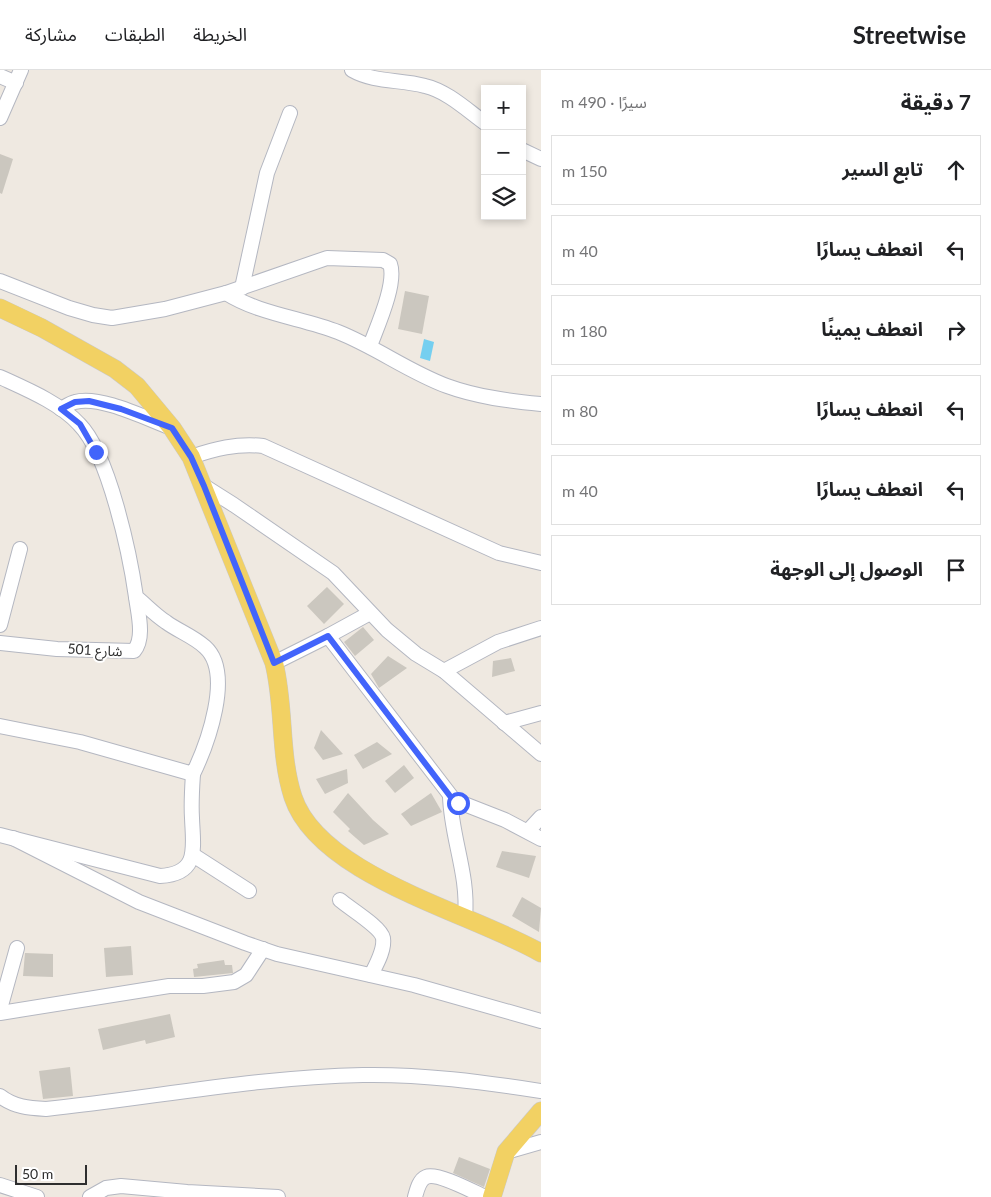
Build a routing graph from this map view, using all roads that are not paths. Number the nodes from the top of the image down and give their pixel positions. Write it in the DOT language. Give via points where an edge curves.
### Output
graph roads {
  1 [pos="352,70"];
  2 [pos="18,74"];
  3 [pos="0,76"];
  4 [pos="290,113"];
  5 [pos="0,118"];
  6 [pos="481,120"];
  7 [pos="526,152"];
  8 [pos="541,159"];
  9 [pos="0,280"];
  10 [pos="242,288"];
  11 [pos="226,293"];
  12 [pos="0,308"];
  13 [pos="370,346"];
  14 [pos="0,377"];
  15 [pos="541,404"];
  16 [pos="61,409"];
  17 [pos="172,428"];
  18 [pos="191,457"];
  19 [pos="204,486"];
  20 [pos="20,549"];
  21 [pos="541,563"];
  22 [pos="136,597"];
  23 [pos="370,613"];
  24 [pos="0,625"];
  25 [pos="541,628"];
  26 [pos="328,636"];
  27 [pos="0,643"];
  28 [pos="274,663"];
  29 [pos="444,671"];
  30 [pos="541,713"];
  31 [pos="504,723"];
  32 [pos="0,726"];
  33 [pos="541,754"];
  34 [pos="193,774"];
  35 [pos="450,796"];
  36 [pos="541,817"];
  37 [pos="528,831"];
  38 [pos="6,836"];
  39 [pos="541,839"];
  40 [pos="193,855"];
  41 [pos="249,891"];
  42 [pos="340,900"];
  43 [pos="466,917"];
  44 [pos="17,948"];
  45 [pos="263,949"];
  46 [pos="541,953"];
  47 [pos="371,975"];
  48 [pos="0,1009"];
  49 [pos="0,1013"];
  50 [pos="541,1021"];
  51 [pos="541,1091"];
  52 [pos="0,1096"];
  53 [pos="541,1111"];
  54 [pos="541,1142"];
  55 [pos="506,1152"];
  56 [pos="0,1185"];
  57 [pos="37,1197"];
  58 [pos="90,1197"];
  59 [pos="278,1197"];
  60 [pos="415,1197"];
  61 [pos="485,1197"];
  62 [pos="492,1197"];
  1 -- 6 [label="street" via="372,79 434,89"];
  2 -- 3 [label="street"];
  2 -- 5 [label="street"];
  4 -- 10 [label="street" via="268,173"];
  7 -- 8 [label="street"];
  9 -- 11 [label="street" via="31,294 103,317 165,309"];
  10 -- 11 [label="street"];
  10 -- 13 [label="street" via="327,258 368,258 388,262 392,271 390,285"];
  11 -- 13 [label="street" via="246,304 305,320"];
  12 -- 17 [label="main road" via="115,369 136,386"];
  13 -- 15 [label="street" via="448,386 494,398"];
  14 -- 16 [label="street"];
  16 -- 17 [label="street" via="75,402 89,401"];
  16 -- 22 [label="street" via="85,431 100,460 125,541"];
  17 -- 18 [label="main road"];
  18 -- 19 [label="main road"];
  18 -- 21 [label="street" via="214,449 248,444 263,446 499,553"];
  19 -- 23 [label="street" via="318,561"];
  19 -- 28 [label="main road"];
  20 -- 24 [label="street"];
  22 -- 27 [label="street, شارع 501" via="140,636 134,651"];
  22 -- 34 [label="street" via="166,622 206,647 216,669 218,685 211,725"];
  23 -- 26 [label="street"];
  23 -- 29 [label="street" via="416,654"];
  25 -- 29 [label="street" via="498,642"];
  26 -- 28 [label="street"];
  26 -- 35 [label="street"];
  28 -- 43 [label="main road" via="283,720 285,767 293,799 306,824 329,848 360,870"];
  29 -- 31 [label="street"];
  30 -- 31 [label="street"];
  31 -- 33 [label="street"];
  32 -- 34 [label="street" via="80,742"];
  34 -- 40 [label="street"];
  35 -- 37 [label="street" via="458,803"];
  35 -- 43 [label="street" via="450,814 465,882"];
  36 -- 37 [label="street"];
  37 -- 39 [label="street"];
  38 -- 40 [label="street" via="160,876 182,870"];
  38 -- 45 [label="street" via="139,902"];
  40 -- 41 [label="street"];
  42 -- 47 [label="street" via="377,929 383,938 382,951"];
  43 -- 46 [label="main road"];
  44 -- 48 [label="street"];
  45 -- 47 [label="street"];
  45 -- 49 [label="street" via="246,975 234,982 170,986"];
  47 -- 50 [label="street"];
  51 -- 52 [label="street" via="437,1078 364,1075 237,1086 46,1110 24,1108"];
  53 -- 55 [label="main road"];
  54 -- 55 [label="street"];
  55 -- 62 [label="main road"];
  56 -- 57 [label="street"];
  58 -- 59 [label="street" via="106,1188 121,1186"];
  60 -- 61 [label="street" via="422,1180 430,1176"];
}
